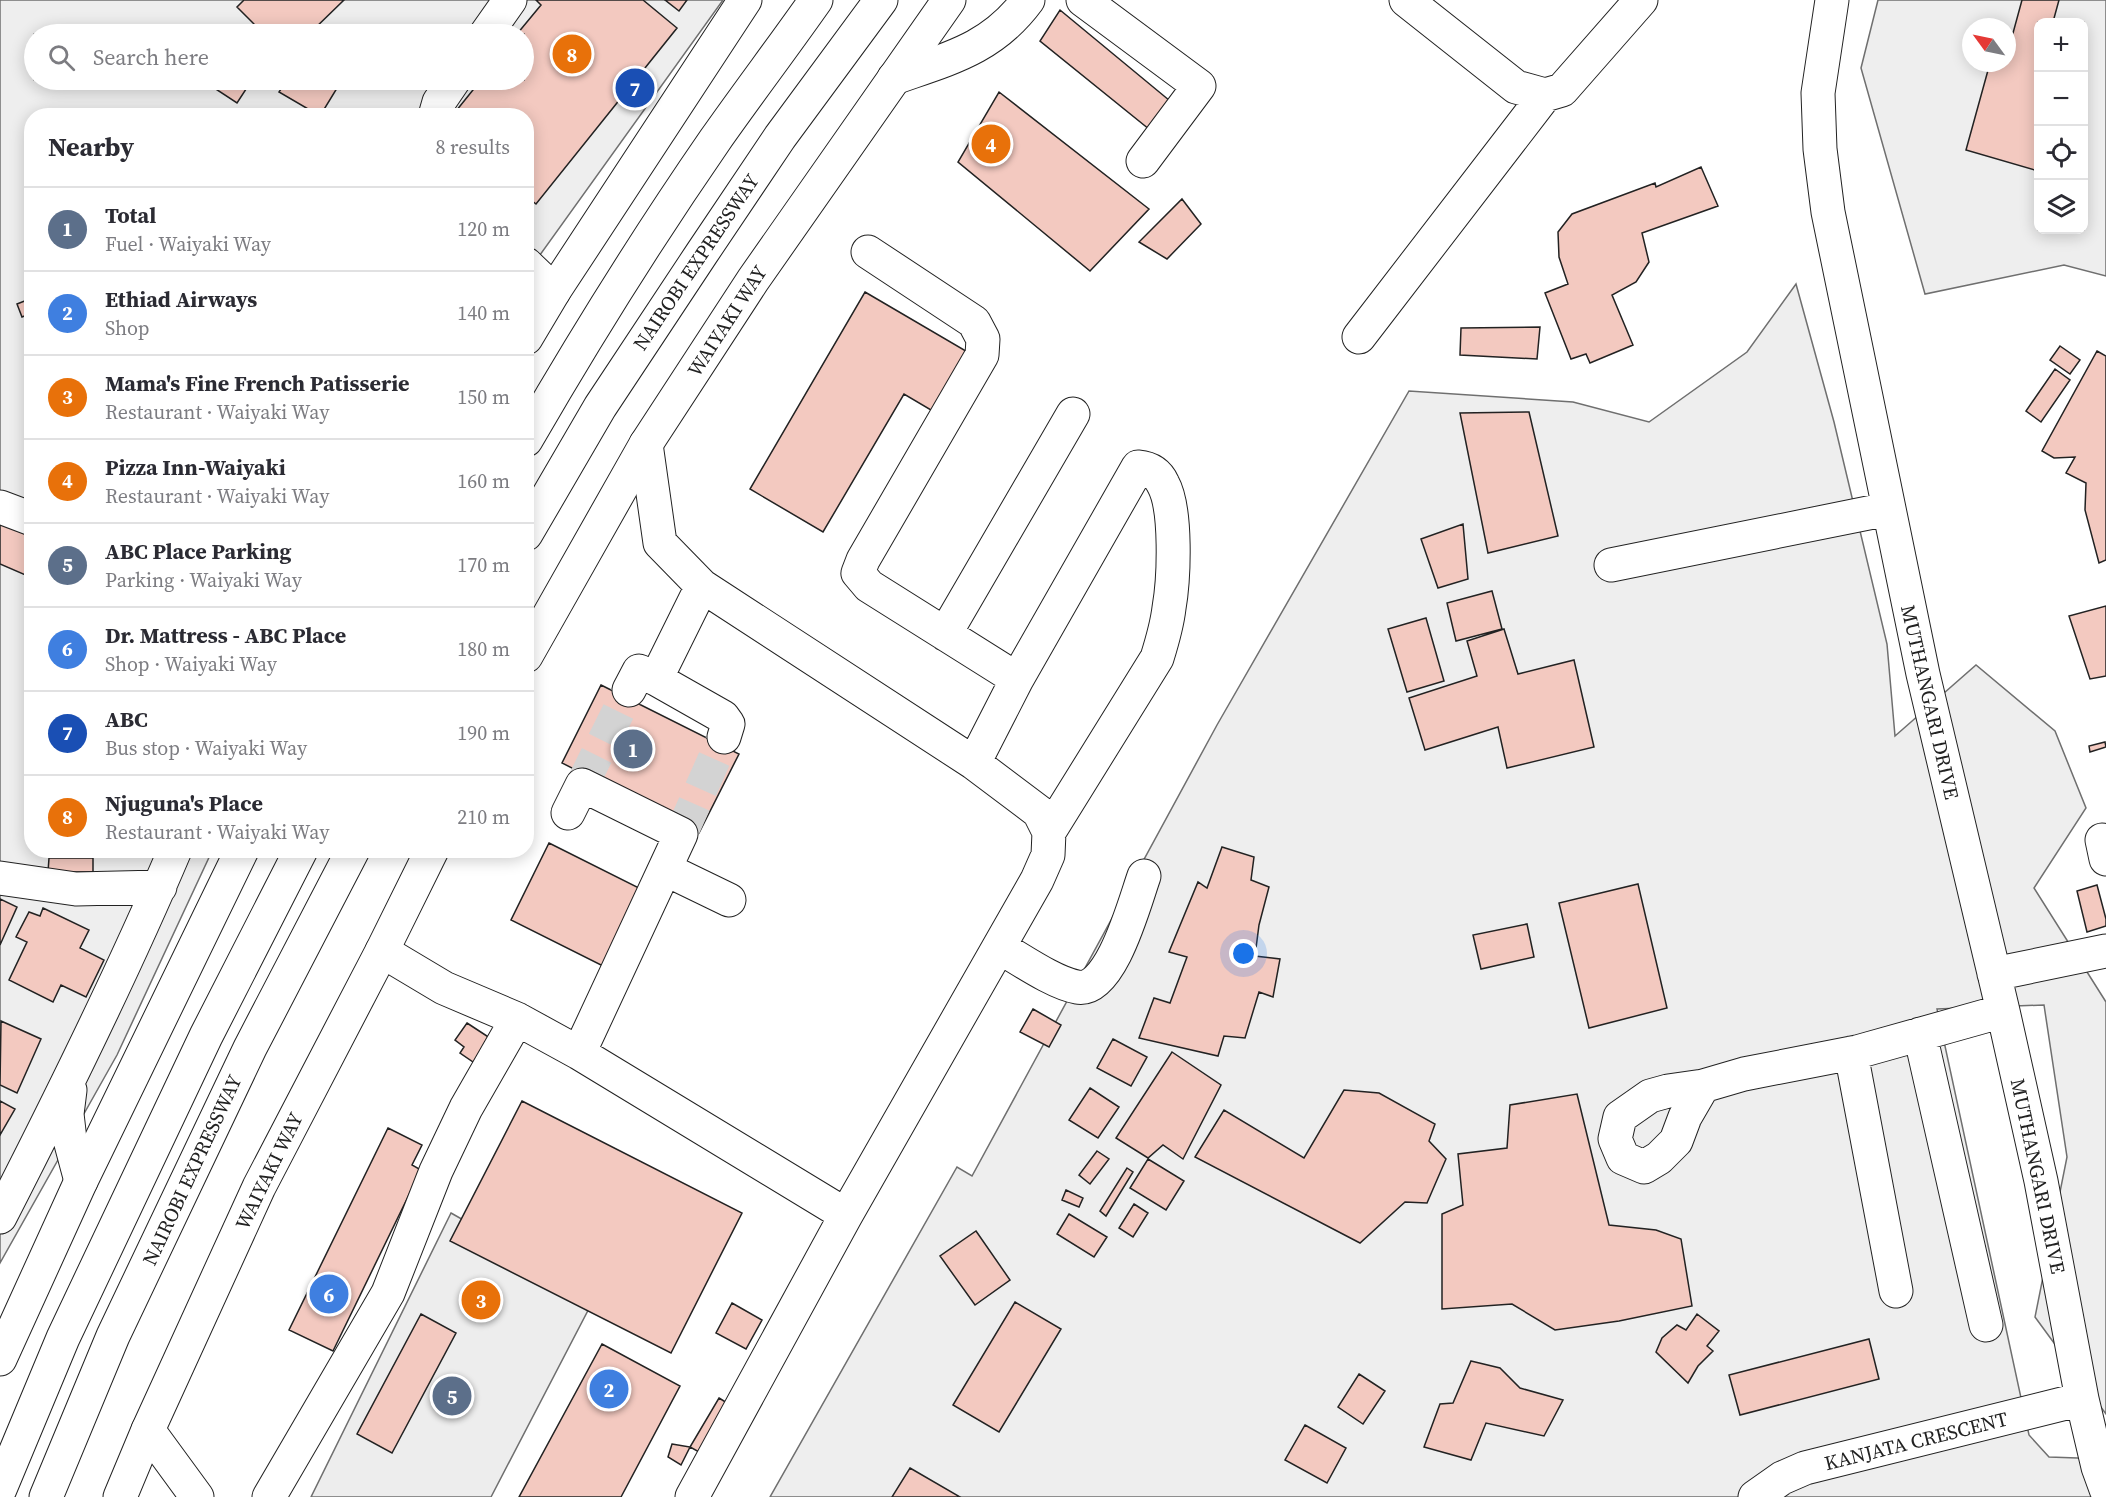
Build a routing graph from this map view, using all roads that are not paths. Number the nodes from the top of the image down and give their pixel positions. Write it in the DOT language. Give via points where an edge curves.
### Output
graph roads {
  1 [pos="510,0"];
  2 [pos="745,0"];
  3 [pos="816,0"];
  4 [pos="881,0"];
  5 [pos="949,0"];
  6 [pos="1028,0"];
  7 [pos="1083,0"];
  8 [pos="1406,0"];
  9 [pos="1641,0"];
  10 [pos="1832,0"];
  11 [pos="493,24"];
  12 [pos="894,78"];
  13 [pos="447,90"];
  14 [pos="1545,95"];
  15 [pos="437,108"];
  16 [pos="1143,161"];
  17 [pos="868,252"];
  18 [pos="534,272"];
  19 [pos="554,291"];
  20 [pos="534,325"];
  21 [pos="1359,337"];
  22 [pos="1073,414"];
  23 [pos="534,426"];
  24 [pos="646,444"];
  25 [pos="0,507"];
  26 [pos="1888,509"];
  27 [pos="24,516"];
  28 [pos="534,520"];
  29 [pos="1611,565"];
  30 [pos="702,586"];
  31 [pos="945,634"];
  32 [pos="534,642"];
  33 [pos="1017,679"];
  34 [pos="724,737"];
  35 [pos="974,763"];
  36 [pos="568,813"];
  37 [pos="1049,832"];
  38 [pos="172,858"];
  39 [pos="238,858"];
  40 [pos="297,858"];
  41 [pos="349,858"];
  42 [pos="428,858"];
  43 [pos="665,869"];
  44 [pos="1144,876"];
  45 [pos="0,878"];
  46 [pos="160,887"];
  47 [pos="729,900"];
  48 [pos="999,947"];
  49 [pos="382,951"];
  50 [pos="2106,951"];
  51 [pos="1994,974"];
  52 [pos="2003,1011"];
  53 [pos="517,1019"];
  54 [pos="1920,1034"];
  55 [pos="579,1053"];
  56 [pos="1851,1053"];
  57 [pos="71,1079"];
  58 [pos="1703,1086"];
  59 [pos="81,1181"];
  60 [pos="846,1215"];
  61 [pos="0,1216"];
  62 [pos="1896,1291"];
  63 [pos="1986,1325"];
  64 [pos="0,1359"];
  65 [pos="2082,1400"];
  66 [pos="148,1430"];
  67 [pos="0,1489"];
  68 [pos="2106,1489"];
  69 [pos="46,1497"];
  70 [pos="120,1497"];
  71 [pos="197,1497"];
  72 [pos="269,1497"];
  73 [pos="692,1497"];
  74 [pos="1755,1497"];
  1 -- 11 [label="main road"];
  2 -- 19 [label="main road"];
  3 -- 23 [label="main road" via="716,139"];
  4 -- 28 [label="main road, NAIROBI EXPRESSWAY" via="780,137 702,253 600,407"];
  5 -- 12 [label="main road, WAIYAKI WAY"];
  6 -- 12 [label="main road" via="984,42 960,55"];
  7 -- 16 [label="main road" via="1199,86"];
  8 -- 14 [label="main road" via="1516,87"];
  9 -- 14 [label="main road" via="1562,90"];
  10 -- 26 [label="main road, MUTHANGARI DRIVE" via="1818,93 1820,150 1828,212"];
  12 -- 24 [label="main road, WAIYAKI WAY" via="753,280"];
  13 -- 15 [label="main road"];
  14 -- 21 [label="main road"];
  17 -- 31 [label="main road" via="974,322 983,339 982,355 858,573 869,586"];
  18 -- 19 [label="main road"];
  19 -- 20 [label="main road"];
  22 -- 31 [label="main road"];
  24 -- 30 [label="main road" via="660,543"];
  24 -- 32 [label="main road, WAIYAKI WAY"];
  25 -- 27 [label="main road"];
  26 -- 29 [label="main road"];
  26 -- 51 [label="main road, MUTHANGARI DRIVE"];
  30 -- 34 [label="main road" via="642,685 723,717 728,724"];
  30 -- 35 [label="main road"];
  31 -- 33 [label="main road"];
  33 -- 35 [label="main road"];
  33 -- 37 [label="main road" via="1138,467 1147,467 1164,484 1170,501 1173,543 1165,633 1157,658"];
  35 -- 37 [label="main road" via="1039,812"];
  36 -- 43 [label="main road" via="582,785 681,834"];
  37 -- 48 [label="main road" via="1048,855"];
  38 -- 46 [label="main road"];
  39 -- 59 [label="main road"];
  40 -- 67 [label="main road" via="206,1035 63,1338"];
  41 -- 69 [label="main road, NAIROBI EXPRESSWAY" via="250,1048 113,1336"];
  42 -- 49 [label="main road, WAIYAKI WAY"];
  43 -- 47 [label="main road"];
  43 -- 55 [label="main road"];
  44 -- 48 [label="main road" via="1115,957 1096,982 1078,988"];
  45 -- 46 [label="main road" via="76,889"];
  46 -- 57 [label="main road"];
  48 -- 60 [label="main road"];
  49 -- 53 [label="main road" via="444,988"];
  49 -- 66 [label="main road, WAIYAKI WAY" via="259,1187"];
  50 -- 51 [label="main road"];
  51 -- 52 [label="main road, MUTHANGARI DRIVE"];
  52 -- 54 [label="main road"];
  52 -- 65 [label="main road, MUTHANGARI DRIVE" via="2041,1181"];
  53 -- 55 [label="main road"];
  53 -- 72 [label="main road" via="466,1108 436,1171 388,1293"];
  54 -- 56 [label="main road"];
  54 -- 63 [label="main road"];
  55 -- 60 [label="main road"];
  56 -- 58 [label="main road"];
  56 -- 62 [label="main road"];
  57 -- 59 [label="main road" via="67,1114"];
  57 -- 61 [label="main road"];
  59 -- 64 [label="main road"];
  60 -- 73 [label="main road"];
  65 -- 68 [label="main road, MUTHANGARI DRIVE"];
  65 -- 74 [label="main road, KANJATA CRESCENT" via="1805,1468"];
  66 -- 70 [label="main road, WAIYAKI WAY"];
  66 -- 71 [label="main road"];
}
